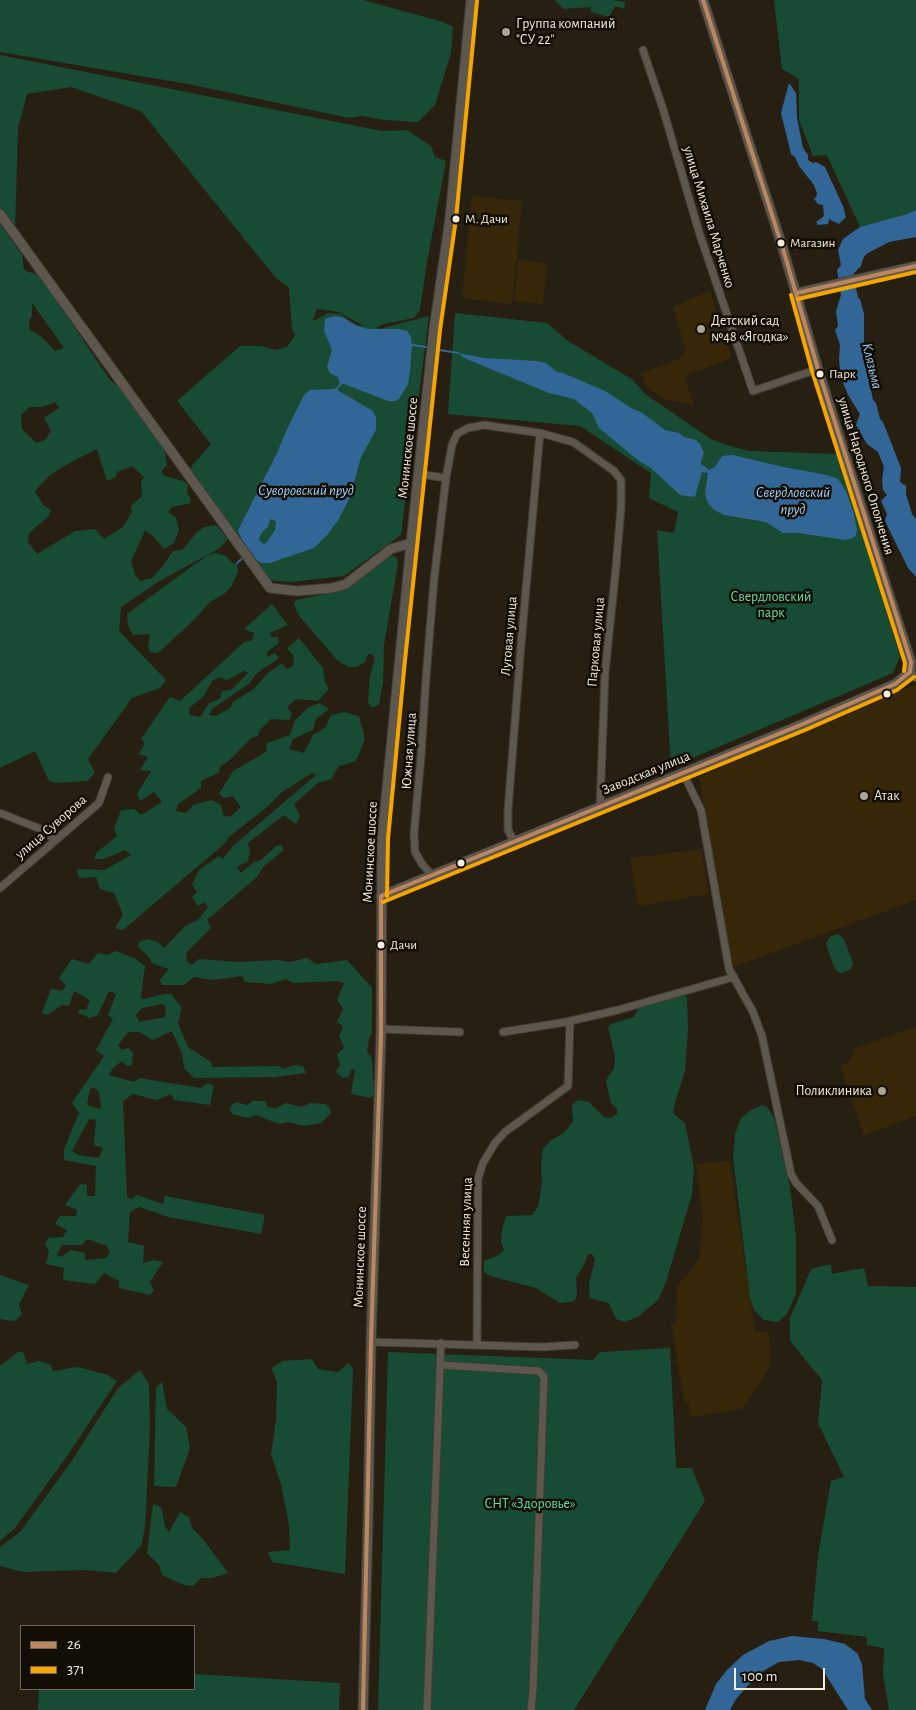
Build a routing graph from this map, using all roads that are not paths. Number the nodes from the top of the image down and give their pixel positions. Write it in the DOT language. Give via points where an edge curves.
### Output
graph roads {
  1 [pos="472,0"];
  2 [pos="703,0"];
  3 [pos="643,50"];
  4 [pos="0,214"];
  5 [pos="916,266"];
  6 [pos="797,293"];
  7 [pos="818,369"];
  8 [pos="540,433"];
  9 [pos="419,474"];
  10 [pos="446,478"];
  11 [pos="411,543"];
  12 [pos="914,674"];
  13 [pos="683,773"];
  14 [pos="108,777"];
  15 [pos="600,807"];
  16 [pos="0,813"];
  17 [pos="54,840"];
  18 [pos="514,841"];
  19 [pos="432,875"];
  20 [pos="0,888"];
  21 [pos="381,896"];
  22 [pos="734,977"];
  23 [pos="570,1021"];
  24 [pos="381,1029"];
  25 [pos="460,1032"];
  26 [pos="503,1032"];
  27 [pos="832,1240"];
  28 [pos="371,1342"];
  29 [pos="441,1343"];
  30 [pos="476,1344"];
  31 [pos="575,1345"];
  32 [pos="441,1365"];
  33 [pos="363,1710"];
  34 [pos="427,1710"];
  35 [pos="531,1710"];
  1 -- 9 [label="street, Монинское шоссе"];
  2 -- 6 [label="street, улица Народного Ополчения"];
  3 -- 7 [label="street, улица Михаила Марченко" via="753,391"];
  4 -- 11 [label="street" via="270,588 297,590 346,584 391,549"];
  5 -- 6 [label="street"];
  6 -- 7 [label="street, улица Народного Ополчения"];
  7 -- 12 [label="street, улица Народного Ополчения"];
  8 -- 10 [label="street, Южная улица" via="484,425 468,428 457,434 452,445"];
  8 -- 15 [label="street, Парковая улица" via="573,442 614,471 621,480 605,673"];
  8 -- 18 [label="street, Луговая улица" via="508,810 508,830"];
  9 -- 10 [label="street"];
  9 -- 11 [label="street, Монинское шоссе"];
  10 -- 19 [label="street, Южная улица" via="434,580 414,832 415,852"];
  11 -- 21 [label="street, Монинское шоссе" via="382,839"];
  12 -- 13 [label="street, Заводская улица"];
  13 -- 15 [label="street, Заводская улица"];
  13 -- 22 [label="street" via="701,810 729,969"];
  14 -- 17 [label="street, улица Суворова" via="99,803"];
  15 -- 18 [label="street, Заводская улица"];
  16 -- 17 [label="street" via="43,830"];
  17 -- 20 [label="street, улица Суворова"];
  18 -- 19 [label="street, Заводская улица"];
  19 -- 21 [label="street, Заводская улица"];
  21 -- 24 [label="street, Монинское шоссе"];
  22 -- 23 [label="street"];
  22 -- 27 [label="street" via="762,1036 791,1174 818,1206"];
  23 -- 26 [label="street"];
  23 -- 30 [label="street, Весенняя улица" via="568,1086 505,1132 483,1163 478,1179"];
  24 -- 25 [label="street"];
  24 -- 28 [label="street, Монинское шоссе"];
  28 -- 29 [label="street"];
  28 -- 33 [label="street, Монинское шоссе"];
  29 -- 30 [label="street"];
  29 -- 32 [label="street"];
  30 -- 31 [label="street"];
  32 -- 34 [label="street"];
  32 -- 35 [label="street" via="539,1371 544,1377"];
}
